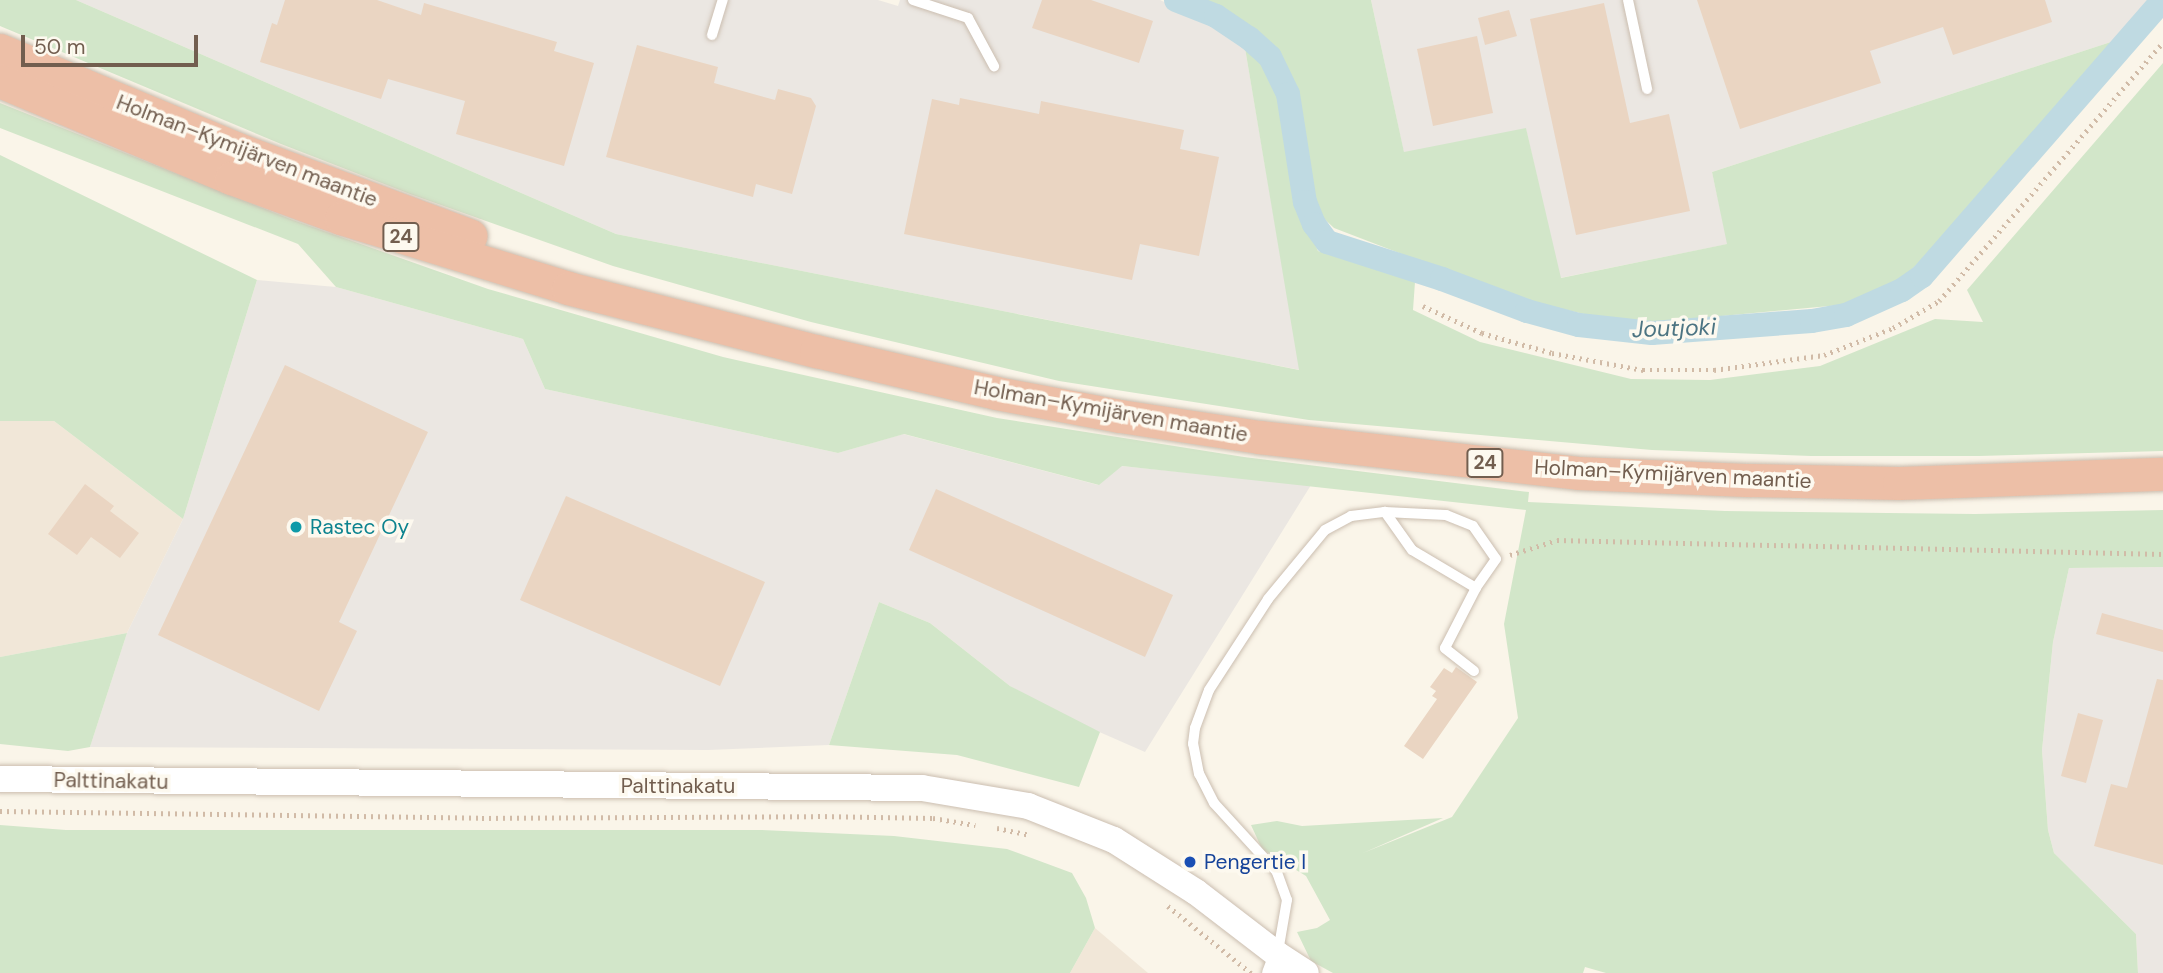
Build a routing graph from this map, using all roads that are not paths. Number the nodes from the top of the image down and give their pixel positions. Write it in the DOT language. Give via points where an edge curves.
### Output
graph roads {
  1 [pos="723,0"];
  2 [pos="914,0"];
  3 [pos="1628,0"];
  4 [pos="712,35"];
  5 [pos="0,50"];
  6 [pos="994,66"];
  7 [pos="0,81"];
  8 [pos="1647,89"];
  9 [pos="816,351"];
  10 [pos="2163,474"];
  11 [pos="1385,512"];
  12 [pos="1476,588"];
  13 [pos="1474,671"];
  14 [pos="0,779"];
  15 [pos="1274,964"];
  16 [pos="1306,973"];
  1 -- 4 [label="lane"];
  2 -- 6 [label="lane" via="968,18"];
  3 -- 8 [label="lane"];
  5 -- 9 [label="highway, Holman–Kymijärven maantie / 24" via="240,150 433,223"];
  7 -- 9 [label="highway, Holman–Kymijärven maantie / 24" via="123,135 341,218 593,295"];
  9 -- 10 [label="highway, Holman–Kymijärven maantie / 24" via="1120,416 1259,438 1578,472 1899,483"];
  11 -- 12 [label="lane" via="1412,550"];
  11 -- 12 [label="lane" via="1446,515 1473,526 1496,559"];
  11 -- 15 [label="lane" via="1350,516 1325,530 1308,548 1268,599 1209,690 1195,728 1199,774 1214,803 1278,872 1287,900"];
  12 -- 13 [label="lane" via="1445,648"];
  14 -- 15 [label="street, Palttinakatu" via="922,788 1028,806 1114,839 1196,892"];
  15 -- 16 [label="street, Palttinakatu"];
}
